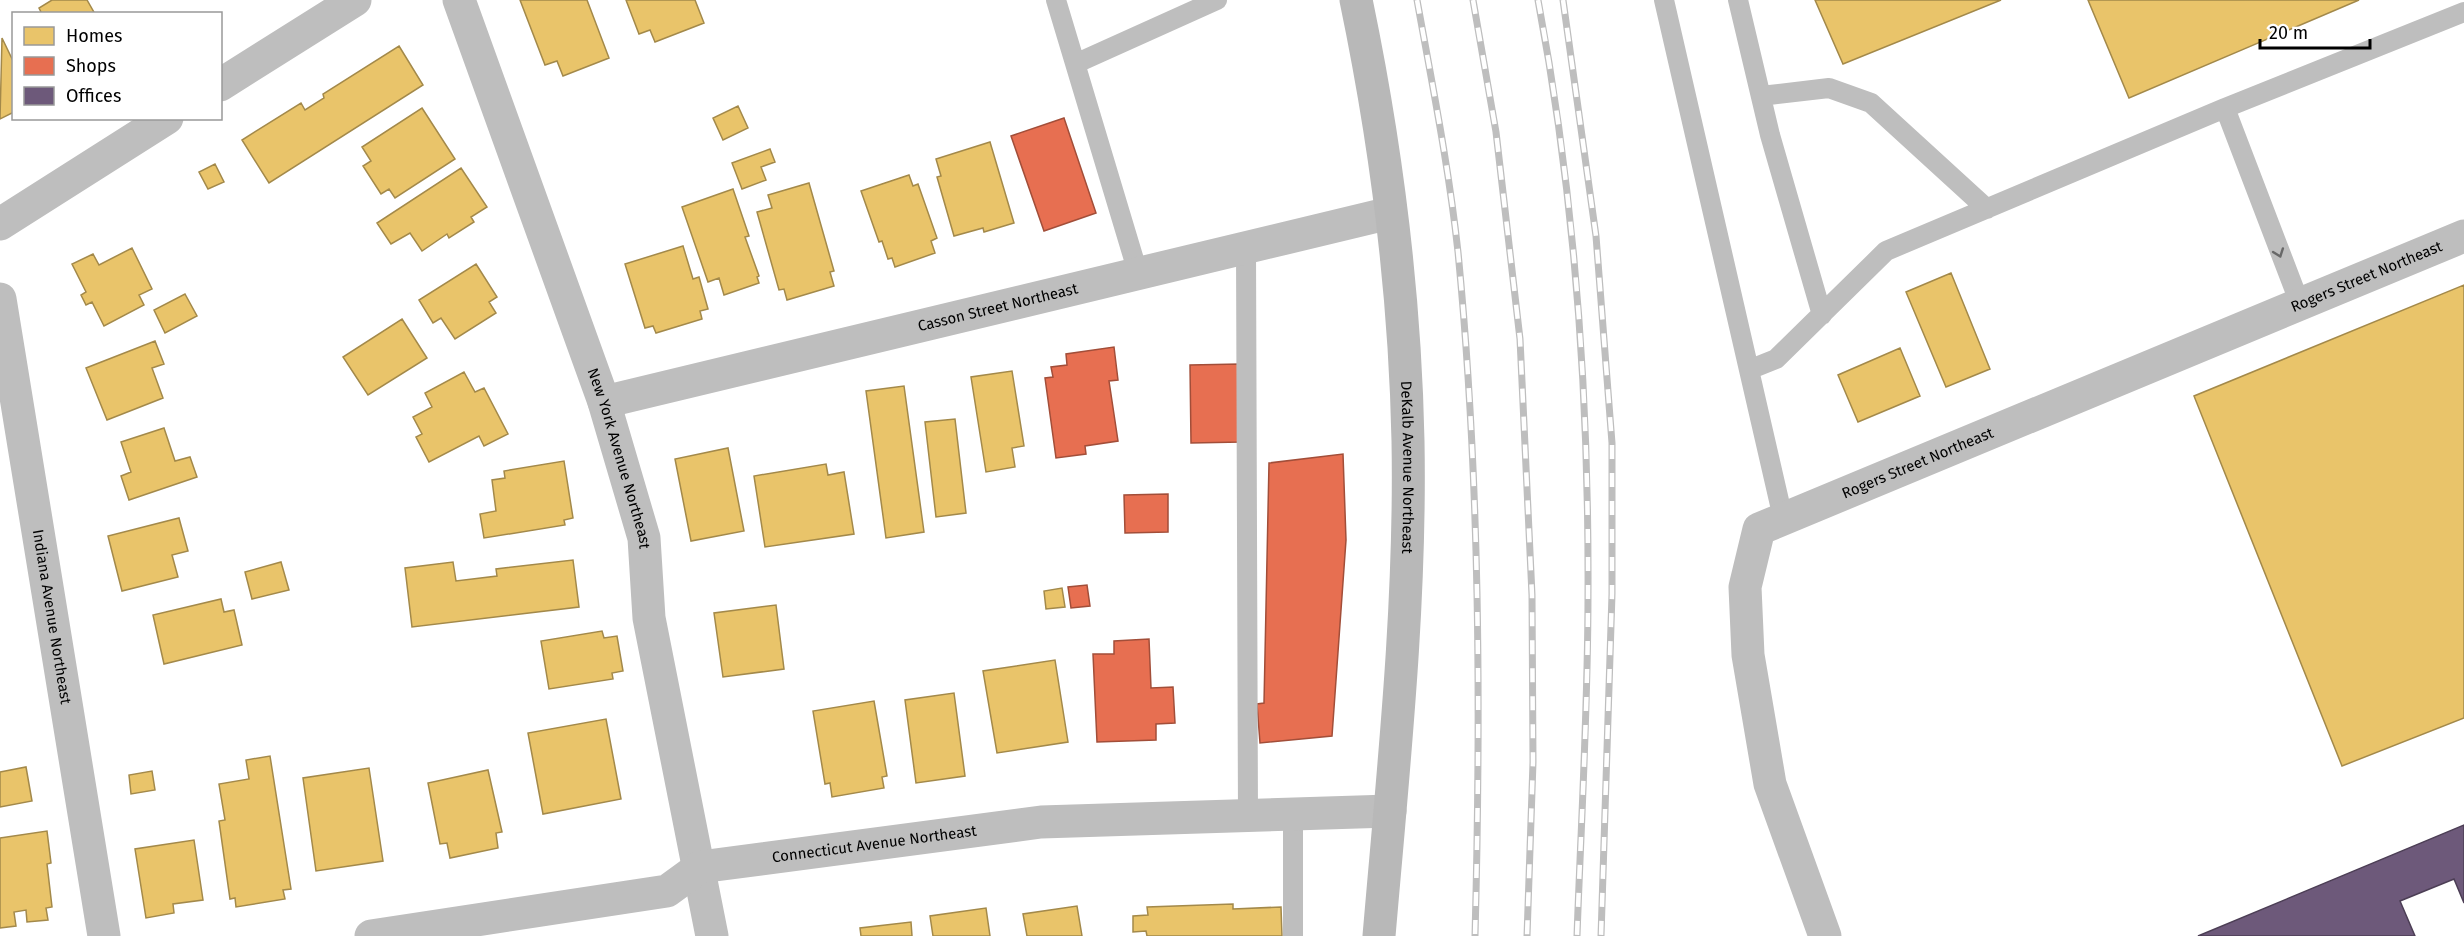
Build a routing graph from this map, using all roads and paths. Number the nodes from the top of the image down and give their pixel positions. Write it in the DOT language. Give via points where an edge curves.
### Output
graph roads {
  1 [pos="355,0"];
  2 [pos="459,0"];
  3 [pos="1056,0"];
  4 [pos="1217,0"];
  5 [pos="1356,0"];
  6 [pos="1664,0"];
  7 [pos="1738,0"];
  8 [pos="2464,12"];
  9 [pos="1077,63"];
  10 [pos="222,84"];
  11 [pos="1761,96"];
  12 [pos="2225,108"];
  13 [pos="164,120"];
  14 [pos="1987,209"];
  15 [pos="1390,213"];
  16 [pos="0,224"];
  17 [pos="2464,236"];
  18 [pos="1246,248"];
  19 [pos="1138,273"];
  20 [pos="0,299"];
  21 [pos="2300,304"];
  22 [pos="1822,315"];
  23 [pos="1751,369"];
  24 [pos="604,402"];
  25 [pos="1783,518"];
  26 [pos="1390,811"];
  27 [pos="1293,816"];
  28 [pos="1248,818"];
  29 [pos="700,867"];
  30 [pos="104,936"];
  31 [pos="371,936"];
  32 [pos="712,936"];
  33 [pos="1293,936"];
  34 [pos="1379,936"];
  35 [pos="1825,936"];
  1 -- 10 [label="street"];
  2 -- 24 [label="street, New York Avenue Northeast"];
  3 -- 9 [label="lane"];
  4 -- 9 [label="lane"];
  5 -- 15 [label="main road, DeKalb Avenue Northeast" via="1373,87"];
  6 -- 23 [label="lane"];
  7 -- 11 [label="lane"];
  8 -- 12 [label="lane"];
  9 -- 19 [label="lane"];
  11 -- 14 [label="lane" via="1829,88 1871,104"];
  11 -- 22 [label="lane"];
  12 -- 14 [label="lane"];
  12 -- 21 [label="lane, one-way"];
  13 -- 16 [label="street"];
  14 -- 22 [label="lane" via="1886,251"];
  15 -- 18 [label="street, Casson Street Northeast"];
  15 -- 26 [label="main road, DeKalb Avenue Northeast" via="1405,362 1408,442 1404,624"];
  17 -- 21 [label="street, Rogers Street Northeast"];
  18 -- 19 [label="street, Casson Street Northeast"];
  18 -- 28 [label="lane"];
  19 -- 24 [label="street, Casson Street Northeast"];
  20 -- 30 [label="street, Indiana Avenue Northeast"];
  21 -- 25 [label="street, Rogers Street Northeast"];
  22 -- 23 [label="lane" via="1776,360"];
  23 -- 25 [label="lane"];
  24 -- 29 [label="street, New York Avenue Northeast" via="644,538 649,618"];
  25 -- 35 [label="street, Rogers Street Northeast" via="1759,529 1745,587 1748,655 1770,784"];
  26 -- 27 [label="street, Connecticut Avenue Northeast"];
  26 -- 34 [label="main road, DeKalb Avenue Northeast"];
  27 -- 28 [label="street, Connecticut Avenue Northeast"];
  27 -- 33 [label="lane"];
  28 -- 29 [label="street, Connecticut Avenue Northeast" via="1041,822"];
  29 -- 31 [label="street, Connecticut Avenue Northeast" via="667,891"];
  29 -- 32 [label="street, New York Avenue Northeast"];
}
